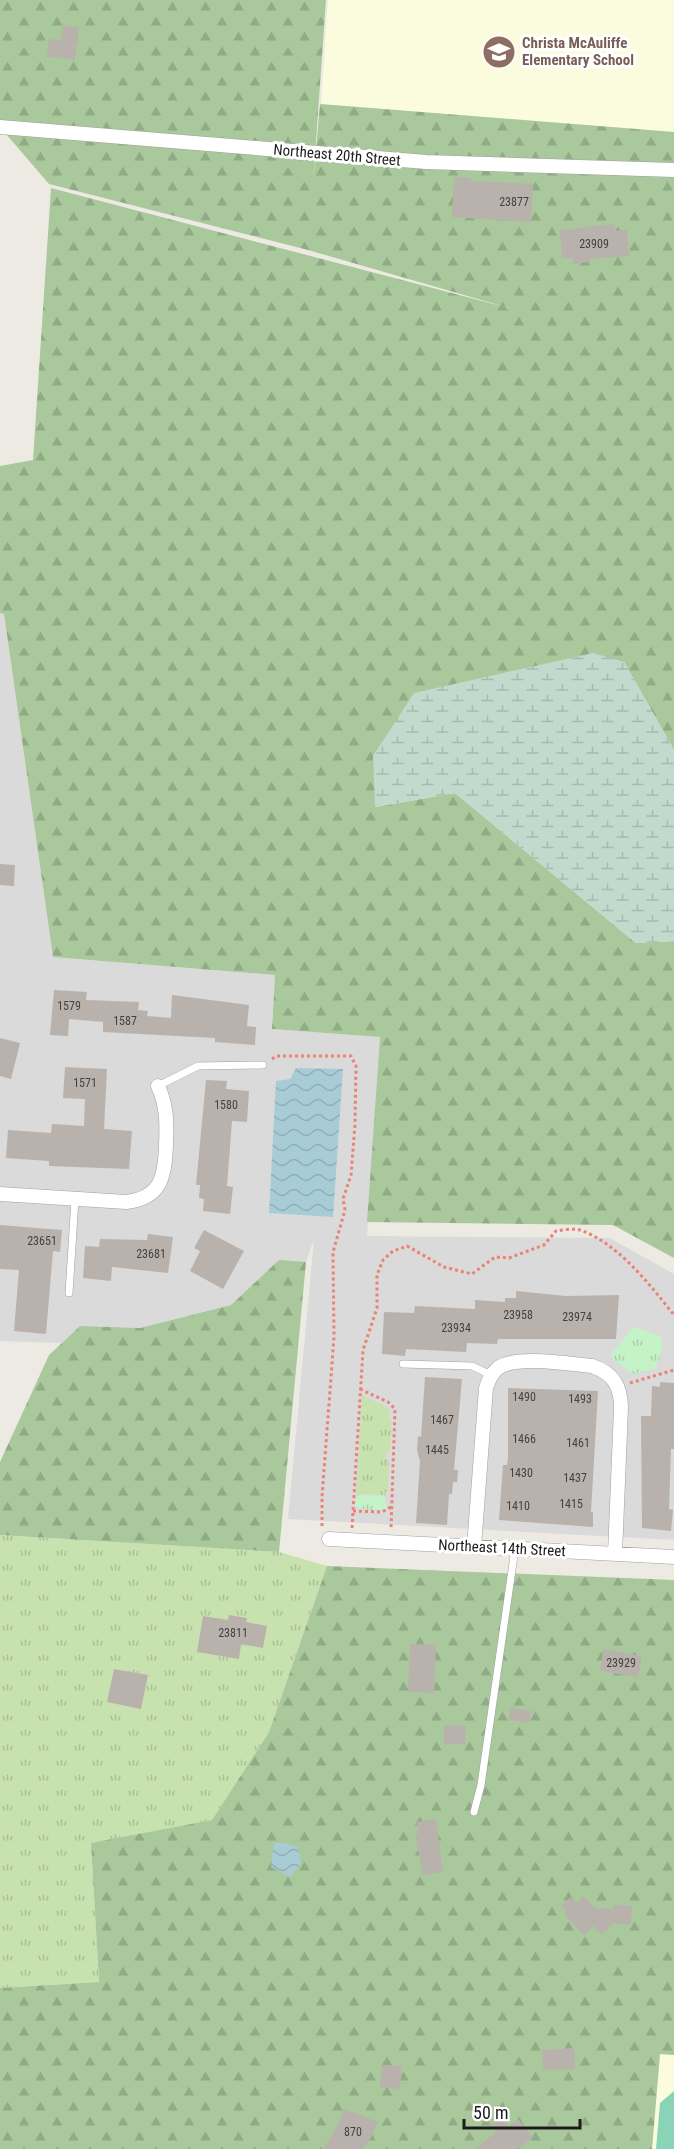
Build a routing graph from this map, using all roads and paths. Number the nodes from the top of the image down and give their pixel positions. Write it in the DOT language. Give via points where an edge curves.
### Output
graph roads {
  1 [pos="0,128"];
  2 [pos="674,170"];
  3 [pos="263,1065"];
  4 [pos="158,1086"];
  5 [pos="0,1194"];
  6 [pos="75,1199"];
  7 [pos="69,1293"];
  8 [pos="674,1315"];
  9 [pos="403,1364"];
  10 [pos="674,1370"];
  11 [pos="491,1375"];
  12 [pos="629,1383"];
  13 [pos="360,1389"];
  14 [pos="392,1507"];
  15 [pos="353,1511"];
  16 [pos="351,1531"];
  17 [pos="391,1533"];
  18 [pos="329,1539"];
  19 [pos="474,1547"];
  20 [pos="515,1549"];
  21 [pos="615,1554"];
  22 [pos="674,1557"];
  23 [pos="474,1812"];
  1 -- 2 [label="street, Northeast 20th Street" via="426,162"];
  3 -- 4 [label="lane" via="198,1066"];
  3 -- 18 [label="path" via="276,1056 331,1055 351,1056 356,1066 351,1175 333,1252 334,1337 322,1497 322,1529 330,1530"];
  4 -- 6 [label="street" via="168,1116 165,1164 162,1179 153,1192 126,1202"];
  5 -- 6 [label="street"];
  6 -- 7 [label="lane"];
  8 -- 13 [label="path" via="615,1250 578,1229 556,1231 544,1245 509,1258 495,1257 472,1274 444,1267 407,1246 383,1260 377,1275 377,1308 363,1350"];
  9 -- 11 [label="lane" via="472,1366"];
  10 -- 12 [label="path"];
  11 -- 19 [label="street" via="482,1417"];
  11 -- 21 [label="street" via="513,1361 592,1366 604,1370 615,1381 621,1392"];
  13 -- 14 [label="path" via="395,1409"];
  13 -- 15 [label="path"];
  14 -- 15 [label="path" via="382,1512"];
  14 -- 17 [label="path"];
  15 -- 16 [label="path"];
  18 -- 19 [label="street, Northeast 14th Street"];
  19 -- 20 [label="street, Northeast 14th Street"];
  20 -- 21 [label="street, Northeast 14th Street"];
  20 -- 23 [label="lane"];
  21 -- 22 [label="street, Northeast 14th Street"];
}
